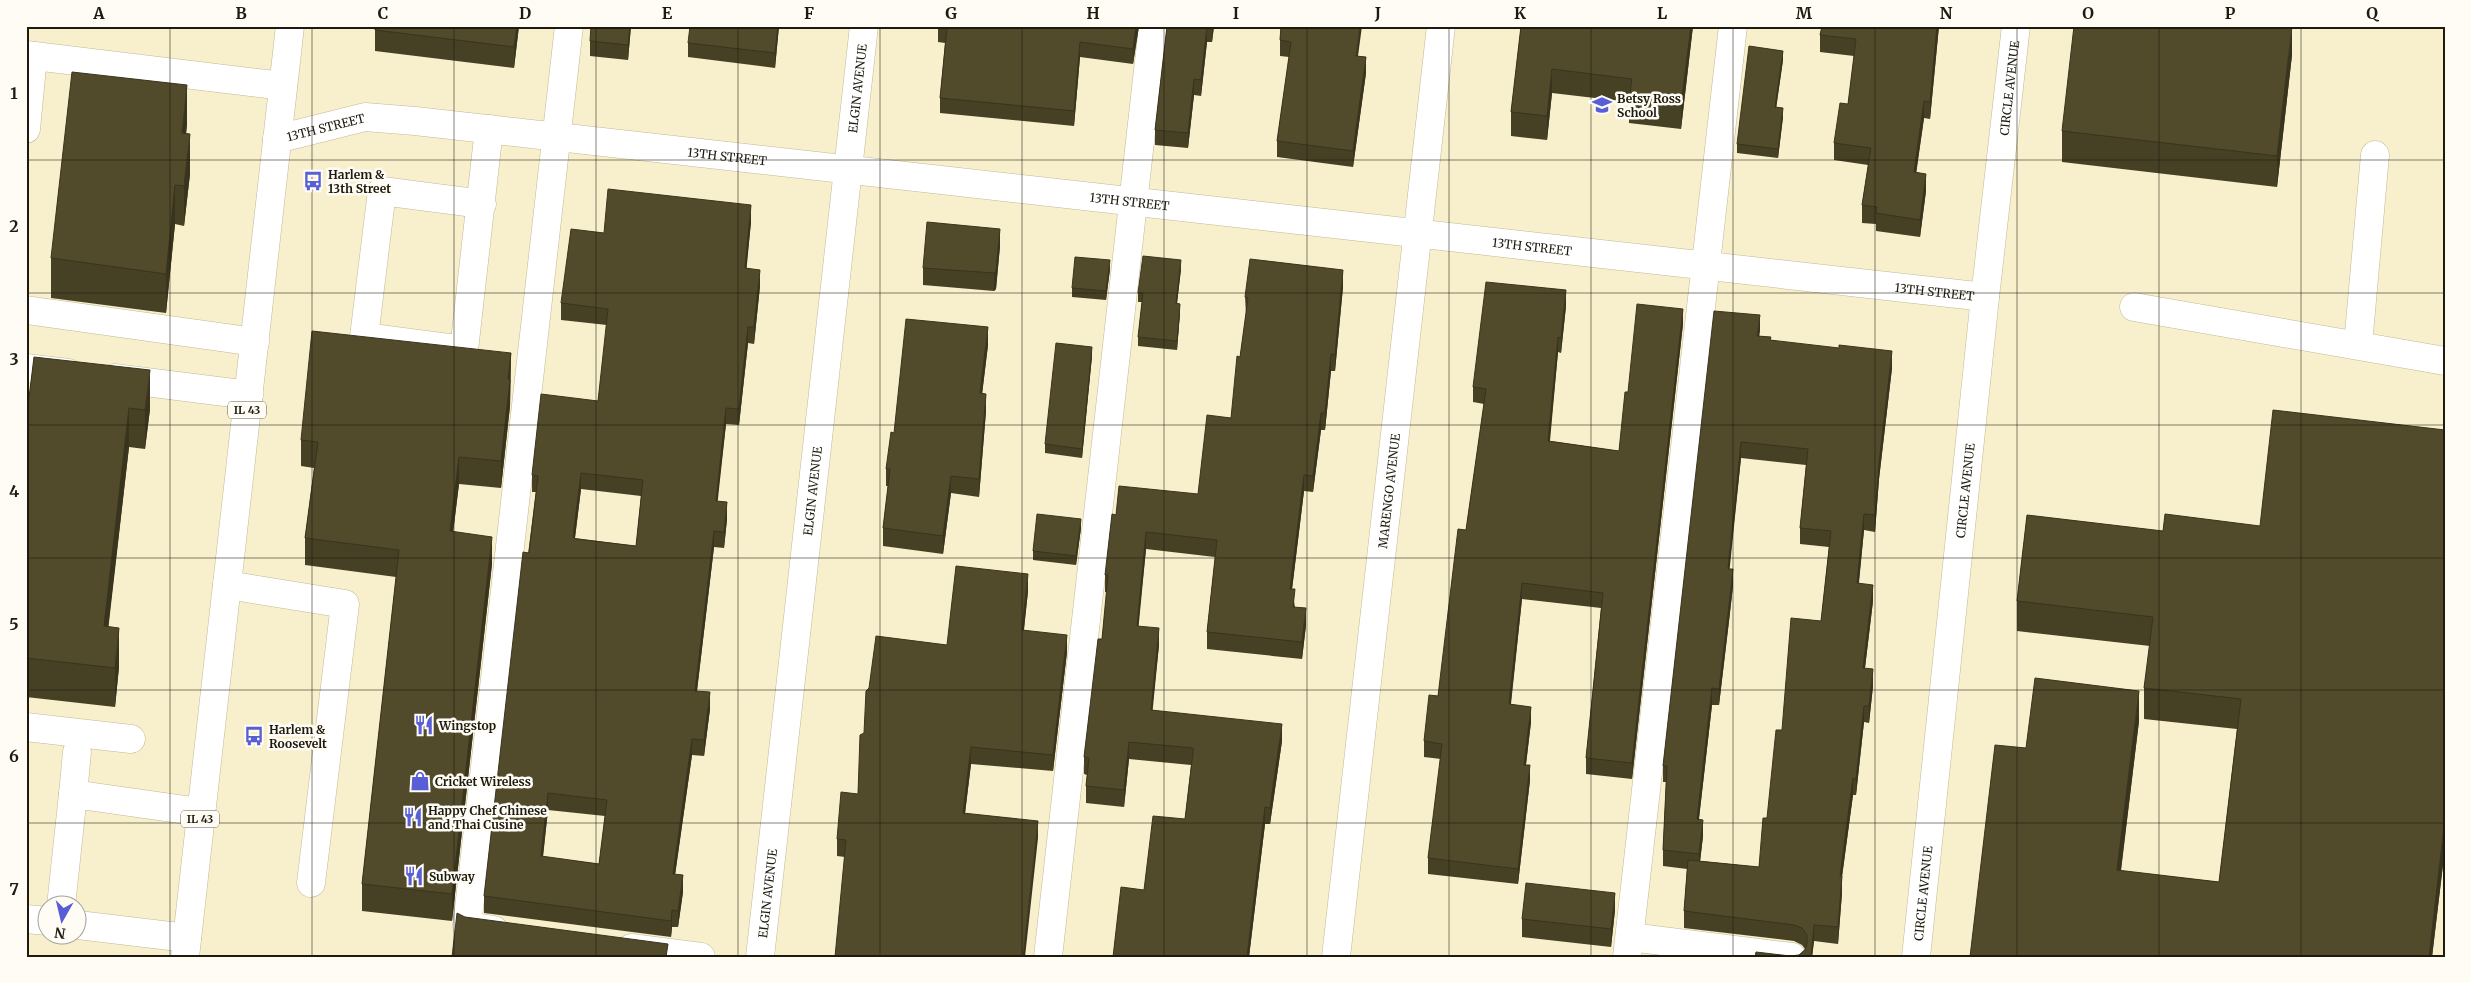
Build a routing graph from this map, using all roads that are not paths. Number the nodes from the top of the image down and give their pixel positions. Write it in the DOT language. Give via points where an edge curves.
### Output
graph roads {
  1 [pos="290,26"];
  2 [pos="569,26"];
  3 [pos="864,26"];
  4 [pos="1153,26"];
  5 [pos="1441,26"];
  6 [pos="1733,26"];
  7 [pos="2016,26"];
  8 [pos="30,56"];
  9 [pos="283,86"];
  10 [pos="26,129"];
  11 [pos="490,129"];
  12 [pos="557,136"];
  13 [pos="277,139"];
  14 [pos="2375,155"];
  15 [pos="848,169"];
  16 [pos="1133,200"];
  17 [pos="482,204"];
  18 [pos="1418,232"];
  19 [pos="1706,265"];
  20 [pos="1985,297"];
  21 [pos="2134,307"];
  22 [pos="26,310"];
  23 [pos="254,342"];
  24 [pos="2358,345"];
  25 [pos="2445,360"];
  26 [pos="26,368"];
  27 [pos="248,395"];
  28 [pos="227,585"];
  29 [pos="26,727"];
  30 [pos="131,739"];
  31 [pos="78,752"];
  32 [pos="72,794"];
  33 [pos="200,812"];
  34 [pos="311,883"];
  35 [pos="61,896"];
  36 [pos="88,927"];
  37 [pos="515,933"];
  38 [pos="603,944"];
  39 [pos="186,947"];
  40 [pos="1629,947"];
  41 [pos="700,957"];
  42 [pos="760,957"];
  43 [pos="1048,957"];
  44 [pos="1336,957"];
  45 [pos="1792,957"];
  46 [pos="1916,957"];
  1 -- 9 [label="street, IL 43"];
  2 -- 12 [label="street"];
  3 -- 15 [label="street, ELGIN AVENUE"];
  4 -- 16 [label="street"];
  5 -- 18 [label="street, MARENGO AVENUE"];
  6 -- 19 [label="street"];
  7 -- 20 [label="street, CIRCLE AVENUE"];
  8 -- 9 [label="street"];
  8 -- 10 [label="street"];
  9 -- 13 [label="street, IL 43"];
  11 -- 12 [label="street, 13TH STREET"];
  11 -- 13 [label="street, 13TH STREET" via="366,117"];
  11 -- 17 [label="street"];
  12 -- 15 [label="street, 13TH STREET"];
  12 -- 37 [label="street" via="467,926"];
  13 -- 23 [label="street, IL 43"];
  14 -- 24 [label="street"];
  15 -- 16 [label="street, 13TH STREET"];
  15 -- 42 [label="street, ELGIN AVENUE"];
  16 -- 18 [label="street, 13TH STREET"];
  16 -- 43 [label="street"];
  17 -- 17 [label="street" via="464,350 364,337 382,191"];
  18 -- 19 [label="street, 13TH STREET"];
  18 -- 44 [label="street, MARENGO AVENUE"];
  19 -- 20 [label="street, 13TH STREET"];
  19 -- 40 [label="street"];
  20 -- 46 [label="street, CIRCLE AVENUE"];
  21 -- 24 [label="street"];
  22 -- 23 [label="street"];
  23 -- 27 [label="street, IL 43"];
  24 -- 25 [label="street"];
  26 -- 27 [label="street"];
  27 -- 28 [label="street, IL 43"];
  28 -- 33 [label="street, IL 43"];
  28 -- 34 [label="street" via="345,604"];
  29 -- 30 [label="street"];
  31 -- 32 [label="street"];
  32 -- 33 [label="street"];
  32 -- 35 [label="street"];
  33 -- 39 [label="street, IL 43"];
  36 -- 39 [label="street"];
  38 -- 41 [label="street"];
  40 -- 45 [label="street"];
}
